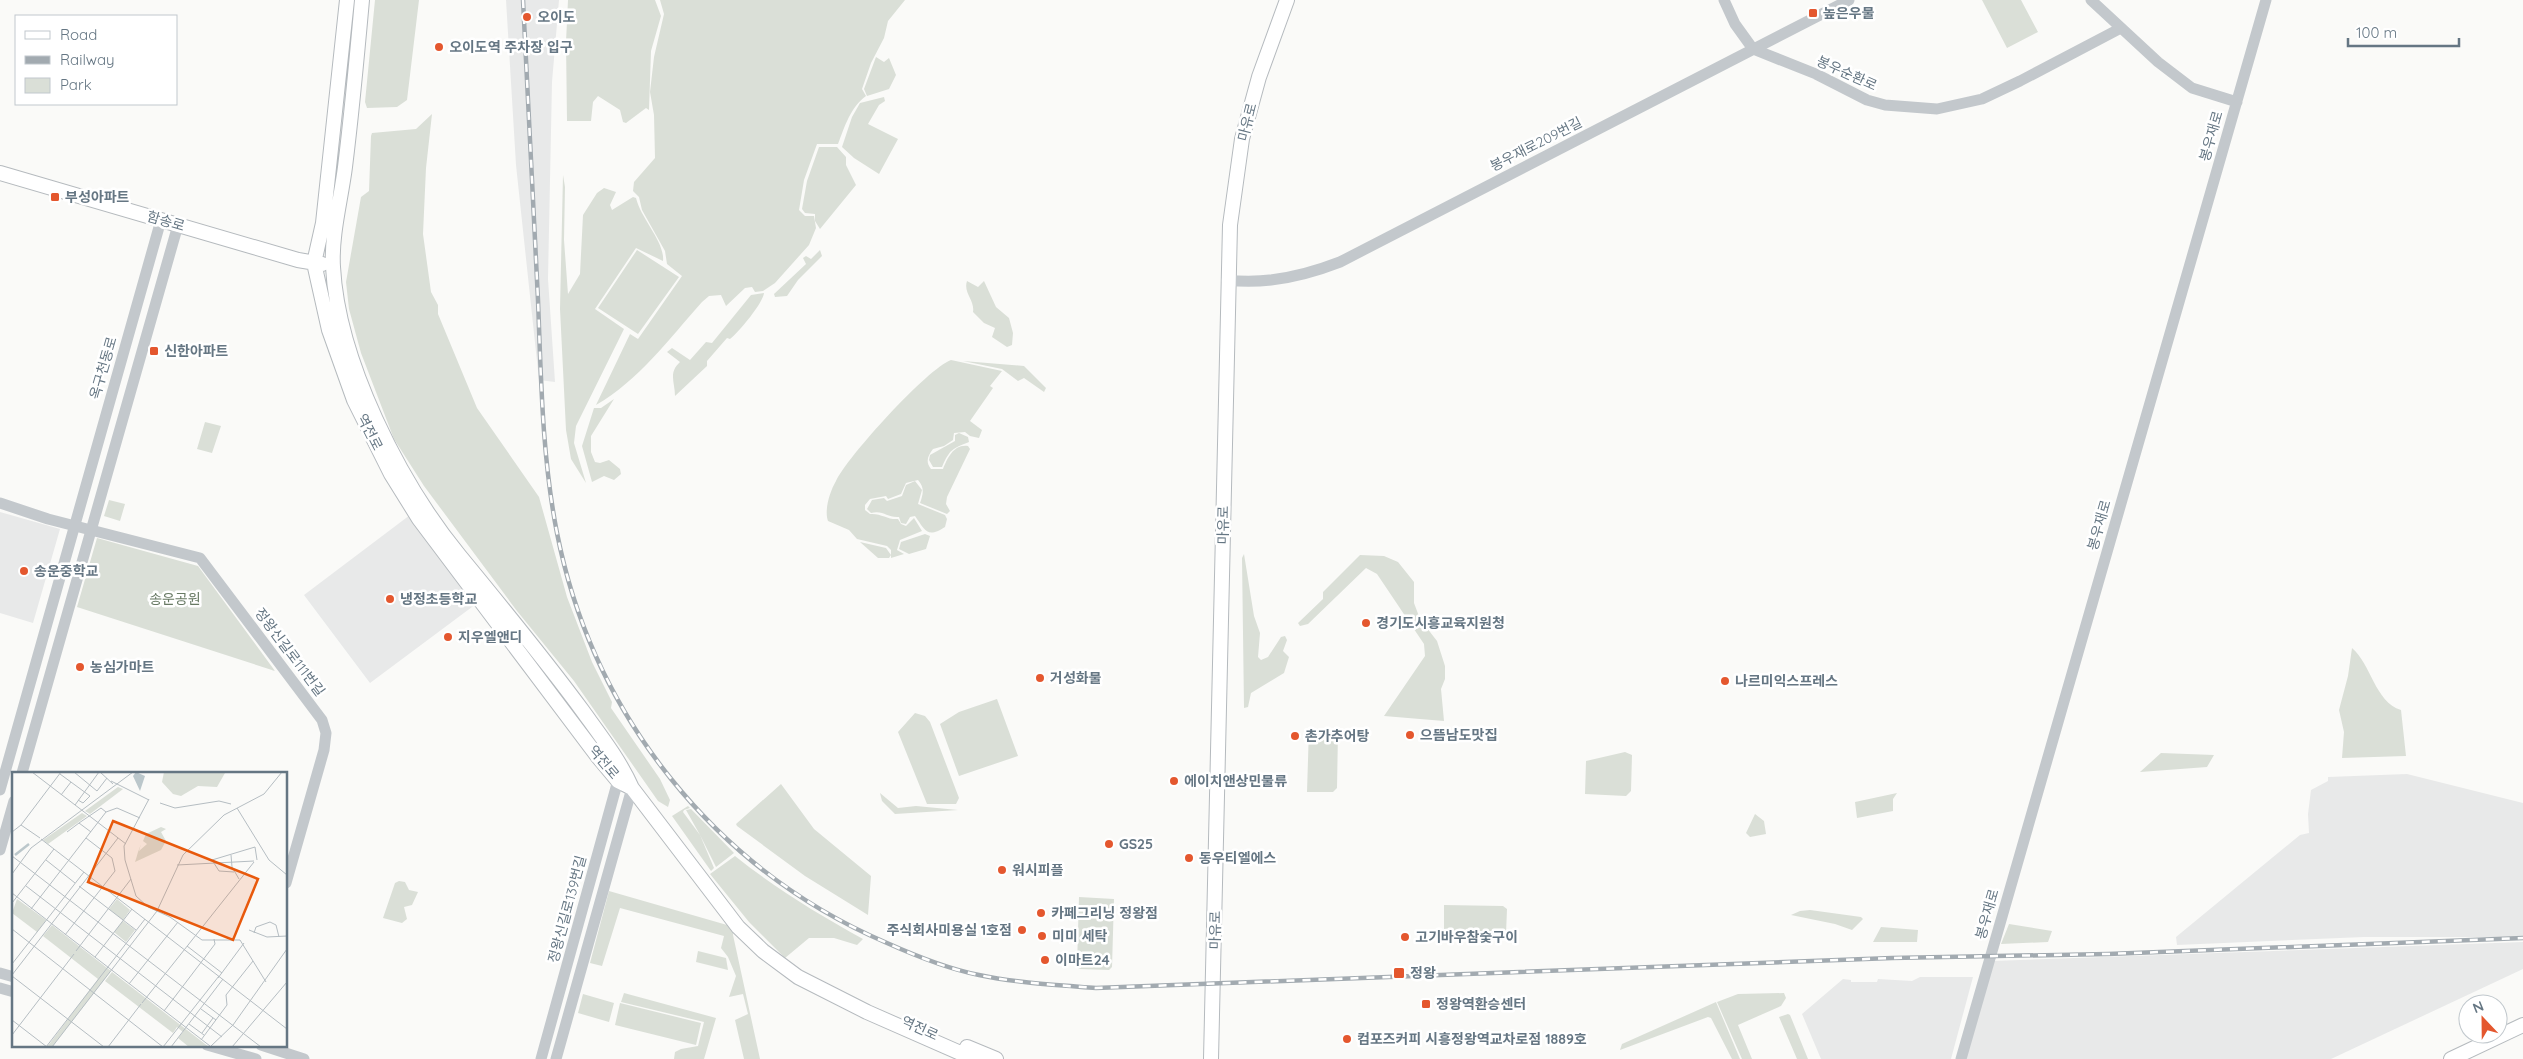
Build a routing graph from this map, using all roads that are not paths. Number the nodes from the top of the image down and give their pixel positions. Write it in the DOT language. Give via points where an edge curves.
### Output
graph roads {
  1 [pos="347,0"];
  2 [pos="362,0"];
  3 [pos="1288,0"];
  4 [pos="1724,0"];
  5 [pos="1849,0"];
  6 [pos="2091,0"];
  7 [pos="2266,0"];
  8 [pos="2122,28"];
  9 [pos="1753,49"];
  10 [pos="2237,102"];
  11 [pos="0,173"];
  12 [pos="161,220"];
  13 [pos="178,225"];
  14 [pos="314,263"];
  15 [pos="332,266"];
  16 [pos="1227,280"];
  17 [pos="0,503"];
  18 [pos="75,524"];
  19 [pos="91,528"];
  20 [pos="623,767"];
  21 [pos="22,772"];
  22 [pos="618,780"];
  23 [pos="632,788"];
  24 [pos="0,790"];
  25 [pos="12,808"];
  26 [pos="0,850"];
  27 [pos="288,876"];
  28 [pos="844,999"];
  29 [pos="2523,1025"];
  30 [pos="2523,1031"];
  31 [pos="211,1046"];
  32 [pos="264,1046"];
  33 [pos="237,1053"];
  34 [pos="256,1059"];
  35 [pos="304,1059"];
  36 [pos="541,1059"];
  37 [pos="556,1059"];
  38 [pos="974,1059"];
  39 [pos="996,1059"];
  40 [pos="1211,1059"];
  41 [pos="1961,1059"];
  42 [pos="2451,1059"];
  43 [pos="2466,1059"];
  1 -- 14 [label="main road, 역전로" via="323,223"];
  2 -- 15 [label="main road, 역전로"];
  3 -- 16 [label="main road, 마유로" via="1259,77 1242,139 1230,225"];
  4 -- 9 [label="street" via="1734,24"];
  5 -- 9 [label="street, 봉우재로209번길"];
  6 -- 8 [label="street"];
  7 -- 10 [label="street, 봉우재로"];
  8 -- 9 [label="street, 봉우순환로" via="1982,99 1937,109 1885,105 1867,100 1816,74"];
  8 -- 10 [label="street" via="2192,88"];
  9 -- 16 [label="street, 봉우재로209번길" via="1340,262 1310,274 1264,281"];
  10 -- 41 [label="street, 봉우재로"];
  11 -- 12 [label="main road, 함송로"];
  12 -- 13 [label="main road, 함송로"];
  12 -- 18 [label="street, 옥구천동로"];
  13 -- 14 [label="main road, 함송로"];
  13 -- 19 [label="street"];
  14 -- 15 [label="main road, 함송로"];
  14 -- 22 [label="main road, 역전로" via="329,330 354,400 391,474 419,519"];
  15 -- 20 [label="main road, 역전로" via="340,315 359,379 380,428 419,499 452,546 543,657"];
  16 -- 40 [label="main road, 마유로"];
  17 -- 18 [label="street"];
  18 -- 19 [label="street"];
  18 -- 24 [label="street, 옥구천동로"];
  19 -- 21 [label="street"];
  19 -- 27 [label="street, 정왕신길로111번길" via="200,558 322,720 326,733 324,750"];
  20 -- 22 [label="street, 정왕신길로139번길"];
  20 -- 23 [label="main road, 역전로"];
  22 -- 23 [label="main road, 역전로"];
  22 -- 36 [label="street, 정왕신길로139번길"];
  23 -- 28 [label="main road, 역전로" via="738,927 763,951 798,976"];
  23 -- 37 [label="street"];
  25 -- 26 [label="street"];
  28 -- 38 [label="main road, 역전로"];
  28 -- 39 [label="main road, 역전로" via="859,1000"];
  29 -- 42 [label="main road"];
  30 -- 43 [label="main road"];
  31 -- 33 [label="street"];
  32 -- 35 [label="street"];
  33 -- 34 [label="street"];
}
